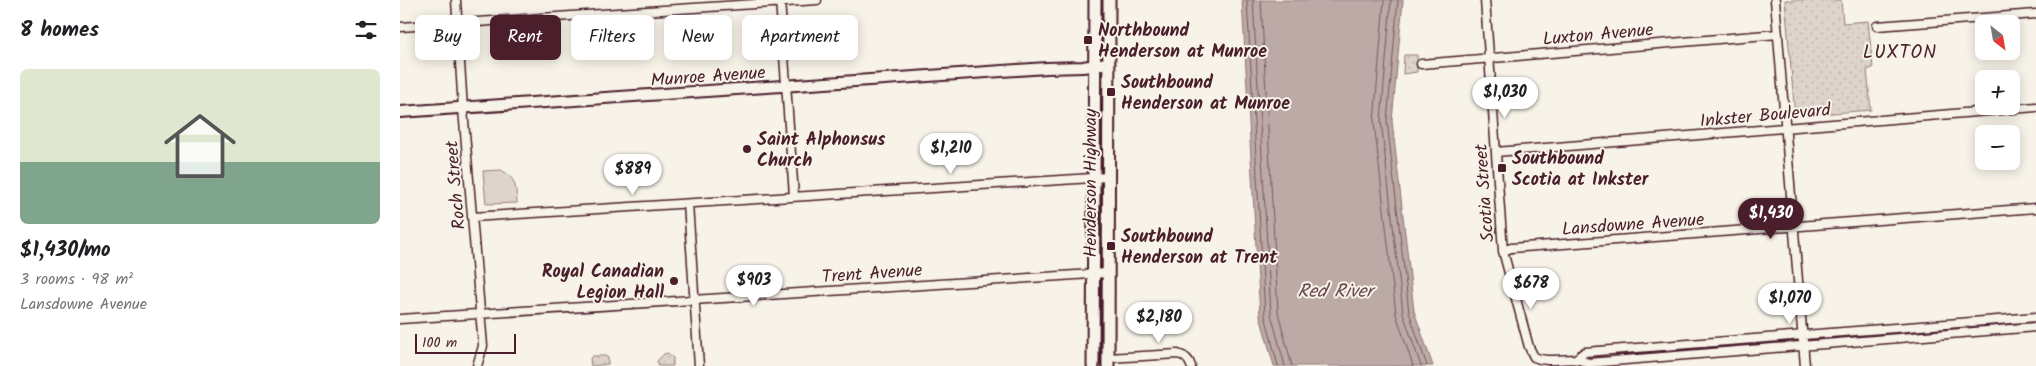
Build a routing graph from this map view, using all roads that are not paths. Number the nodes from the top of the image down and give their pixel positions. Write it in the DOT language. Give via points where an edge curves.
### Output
graph roads {
  1 [pos="456,0"];
  2 [pos="817,0"];
  3 [pos="1095,0"];
  4 [pos="1109,0"];
  5 [pos="1486,0"];
  6 [pos="1775,0"];
  7 [pos="781,1"];
  8 [pos="2036,14"];
  9 [pos="457,15"];
  10 [pos="480,21"];
  11 [pos="415,26"];
  12 [pos="1877,26"];
  13 [pos="400,27"];
  14 [pos="1778,34"];
  15 [pos="1490,58"];
  16 [pos="460,60"];
  17 [pos="1108,63"];
  18 [pos="1421,64"];
  19 [pos="1094,65"];
  20 [pos="787,87"];
  21 [pos="2036,107"];
  22 [pos="463,109"];
  23 [pos="400,112"];
  24 [pos="1786,128"];
  25 [pos="1496,152"];
  26 [pos="1094,177"];
  27 [pos="1108,177"];
  28 [pos="794,196"];
  29 [pos="688,204"];
  30 [pos="2036,208"];
  31 [pos="472,217"];
  32 [pos="1794,227"];
  33 [pos="1502,250"];
  34 [pos="1107,273"];
  35 [pos="1093,274"];
  36 [pos="694,300"];
  37 [pos="481,314"];
  38 [pos="2036,317"];
  39 [pos="400,319"];
  40 [pos="2036,327"];
  41 [pos="1802,335"];
  42 [pos="1803,346"];
  43 [pos="1093,362"];
  44 [pos="1108,362"];
  45 [pos="1579,362"];
  46 [pos="477,366"];
  47 [pos="699,366"];
  48 [pos="1191,366"];
  49 [pos="1805,366"];
  1 -- 9 [label="street, Roch Street"];
  2 -- 7 [label="street"];
  3 -- 19 [label="main road, Henderson Highway"];
  4 -- 17 [label="main road, Henderson Highway"];
  5 -- 15 [label="street, Scotia Street"];
  6 -- 14 [label="street"];
  7 -- 10 [label="street"];
  7 -- 20 [label="street"];
  8 -- 12 [label="street"];
  11 -- 13 [label="street"];
  14 -- 15 [label="street, Luxton Avenue"];
  14 -- 24 [label="street"];
  15 -- 18 [label="street, Luxton Avenue"];
  15 -- 25 [label="street, Scotia Street"];
  16 -- 22 [label="street, Roch Street"];
  17 -- 19 [label="street, Munroe Avenue"];
  17 -- 27 [label="main road, Henderson Highway"];
  19 -- 20 [label="street, Munroe Avenue"];
  19 -- 26 [label="main road, Henderson Highway"];
  20 -- 22 [label="street, Munroe Avenue"];
  20 -- 28 [label="street"];
  21 -- 24 [label="street, Inkster Boulevard"];
  22 -- 23 [label="street, Munroe Avenue"];
  22 -- 31 [label="street, Roch Street"];
  24 -- 25 [label="street, Inkster Boulevard"];
  24 -- 32 [label="street"];
  25 -- 33 [label="street, Scotia Street"];
  26 -- 27 [label="street"];
  26 -- 28 [label="street"];
  26 -- 35 [label="main road, Henderson Highway"];
  27 -- 34 [label="main road, Henderson Highway"];
  28 -- 29 [label="street"];
  29 -- 31 [label="street"];
  29 -- 36 [label="street"];
  30 -- 32 [label="street, Lansdowne Avenue"];
  31 -- 37 [label="street, Roch Street"];
  32 -- 33 [label="street, Lansdowne Avenue"];
  32 -- 41 [label="street"];
  33 -- 45 [label="street, Scotia Street" via="1534,357"];
  34 -- 35 [label="street, Trent Avenue"];
  34 -- 44 [label="main road, Henderson Highway"];
  35 -- 36 [label="street, Trent Avenue"];
  35 -- 43 [label="main road, Henderson Highway"];
  36 -- 37 [label="street, Trent Avenue"];
  36 -- 47 [label="street"];
  37 -- 39 [label="street, Trent Avenue"];
  37 -- 46 [label="street, Roch Street" via="483,346"];
  38 -- 41 [label="street"];
  40 -- 42 [label="street"];
  41 -- 42 [label="street"];
  41 -- 45 [label="street" via="1585,352"];
  42 -- 45 [label="street"];
  42 -- 49 [label="street"];
  43 -- 44 [label="main road"];
  44 -- 48 [label="street" via="1178,354 1184,355"];
}
